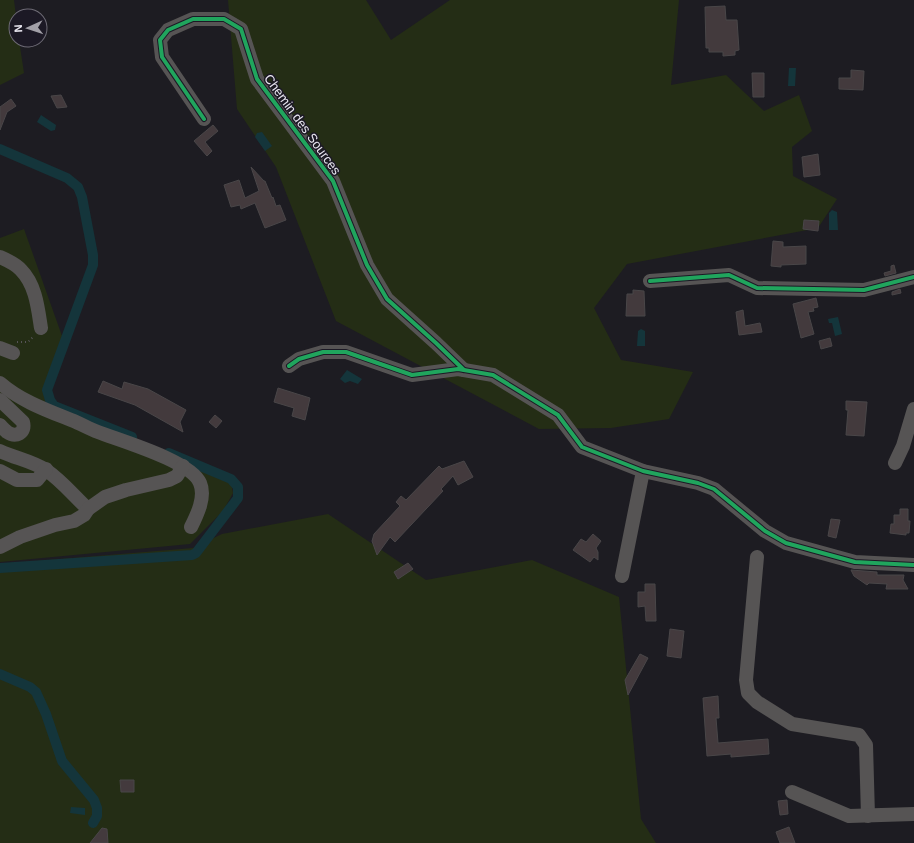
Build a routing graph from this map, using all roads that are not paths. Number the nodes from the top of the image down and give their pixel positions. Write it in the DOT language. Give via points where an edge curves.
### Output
graph roads {
  1 [pos="204,119"];
  2 [pos="0,257"];
  3 [pos="914,277"];
  4 [pos="650,281"];
  5 [pos="41,324"];
  6 [pos="289,366"];
  7 [pos="464,370"];
  8 [pos="0,383"];
  9 [pos="0,400"];
  10 [pos="914,409"];
  11 [pos="0,426"];
  12 [pos="0,451"];
  13 [pos="895,463"];
  14 [pos="183,466"];
  15 [pos="46,469"];
  16 [pos="0,471"];
  17 [pos="643,471"];
  18 [pos="88,509"];
  19 [pos="191,527"];
  20 [pos="0,547"];
  21 [pos="757,557"];
  22 [pos="914,565"];
  23 [pos="622,576"];
  24 [pos="792,792"];
  25 [pos="914,814"];
  26 [pos="868,816"];
  1 -- 7 [label="street, Chemin des Sources" via="162,57 160,40 168,30 193,19 224,19 241,29 257,79 333,181 367,265 387,299"];
  2 -- 5 [label="street" via="21,270 30,284 37,301"];
  3 -- 4 [label="street" via="864,290 757,288 729,275"];
  6 -- 7 [label="street" via="299,359 323,352 346,352 412,375"];
  7 -- 17 [label="street" via="493,375 558,415 582,447"];
  8 -- 14 [label="street" via="35,405"];
  9 -- 11 [label="street" via="23,422 24,427 23,431 13,434"];
  10 -- 13 [label="street"];
  12 -- 15 [label="street"];
  14 -- 18 [label="street" via="177,476 169,480 105,497"];
  14 -- 19 [label="street" via="200,483 202,497 199,512"];
  15 -- 16 [label="street" via="37,480 17,480"];
  15 -- 18 [label="street"];
  17 -- 22 [label="street" via="698,483 714,490 766,531 786,543 855,562"];
  17 -- 23 [label="street"];
  18 -- 20 [label="street" via="74,521 20,537"];
  21 -- 26 [label="street" via="746,680 748,693 757,702 792,724 859,735 866,745"];
  24 -- 26 [label="street" via="849,816"];
  25 -- 26 [label="street"];
}
